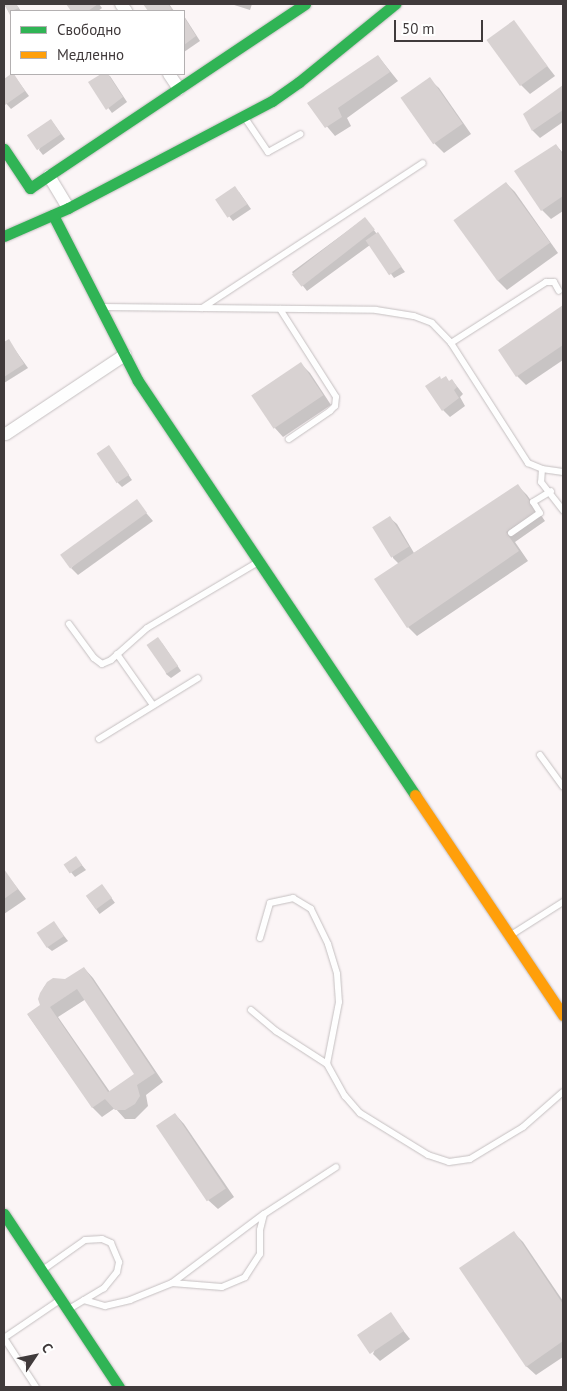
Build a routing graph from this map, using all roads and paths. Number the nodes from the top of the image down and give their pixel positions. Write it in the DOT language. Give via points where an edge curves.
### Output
graph roads {
  1 [pos="305,4"];
  2 [pos="395,4"];
  3 [pos="169,75"];
  4 [pos="179,89"];
  5 [pos="244,117"];
  6 [pos="300,134"];
  7 [pos="4,150"];
  8 [pos="423,163"];
  9 [pos="49,176"];
  10 [pos="68,208"];
  11 [pos="53,215"];
  12 [pos="4,236"];
  13 [pos="559,291"];
  14 [pos="100,308"];
  15 [pos="201,308"];
  16 [pos="280,309"];
  17 [pos="451,343"];
  18 [pos="125,355"];
  19 [pos="6,434"];
  20 [pos="288,439"];
  21 [pos="542,469"];
  22 [pos="563,472"];
  23 [pos="550,491"];
  24 [pos="563,510"];
  25 [pos="511,533"];
  26 [pos="259,562"];
  27 [pos="68,624"];
  28 [pos="117,654"];
  29 [pos="198,678"];
  30 [pos="153,705"];
  31 [pos="100,740"];
  32 [pos="540,756"];
  33 [pos="563,787"];
  34 [pos="563,902"];
  35 [pos="510,936"];
  36 [pos="260,938"];
  37 [pos="251,1010"];
  38 [pos="563,1015"];
  39 [pos="327,1064"];
  40 [pos="563,1092"];
  41 [pos="336,1167"];
  42 [pos="4,1214"];
  43 [pos="264,1214"];
  44 [pos="42,1270"];
  45 [pos="172,1283"];
  46 [pos="61,1299"];
  47 [pos="84,1300"];
  48 [pos="68,1310"];
  49 [pos="4,1338"];
  50 [pos="36,1387"];
  51 [pos="118,1387"];
  1 -- 4 [label="street"];
  2 -- 5 [label="street" via="299,82"];
  3 -- 4 [label="street"];
  4 -- 9 [label="street"];
  5 -- 6 [label="lane" via="268,152"];
  5 -- 10 [label="street"];
  7 -- 9 [label="street" via="30,188"];
  8 -- 15 [label="lane"];
  9 -- 10 [label="street"];
  10 -- 11 [label="street"];
  11 -- 12 [label="street"];
  11 -- 14 [label="street"];
  13 -- 17 [label="lane" via="554,282 546,282"];
  14 -- 15 [label="lane"];
  14 -- 18 [label="street"];
  15 -- 16 [label="lane"];
  16 -- 17 [label="lane" via="376,310 414,316 432,323"];
  16 -- 20 [label="lane" via="336,397 335,406 330,411"];
  17 -- 21 [label="lane" via="528,463"];
  18 -- 19 [label="street"];
  18 -- 26 [label="street" via="138,382"];
  21 -- 22 [label="lane"];
  21 -- 23 [label="lane" via="542,482"];
  23 -- 24 [label="lane"];
  23 -- 25 [label="lane" via="533,502 540,513"];
  26 -- 28 [label="lane" via="147,628"];
  26 -- 35 [label="street"];
  27 -- 28 [label="lane" via="102,664"];
  28 -- 30 [label="lane"];
  29 -- 30 [label="lane"];
  30 -- 31 [label="lane"];
  32 -- 33 [label="lane"];
  34 -- 35 [label="lane"];
  35 -- 38 [label="street"];
  36 -- 39 [label="lane" via="270,903 293,898 311,909 328,944 337,974 339,1002"];
  37 -- 39 [label="lane" via="276,1031"];
  39 -- 40 [label="lane" via="344,1096 360,1112 428,1154 449,1162 470,1159 499,1143"];
  41 -- 43 [label="lane"];
  42 -- 44 [label="street"];
  43 -- 45 [label="lane"];
  43 -- 45 [label="lane" via="260,1254 245,1277 222,1287"];
  44 -- 46 [label="street"];
  44 -- 47 [label="lane" via="85,1240 110,1242 119,1262 117,1272 104,1288"];
  45 -- 47 [label="lane" via="130,1300 104,1306"];
  46 -- 48 [label="street"];
  46 -- 49 [label="lane"];
  47 -- 48 [label="lane"];
  48 -- 51 [label="street"];
  49 -- 50 [label="lane"];
}
